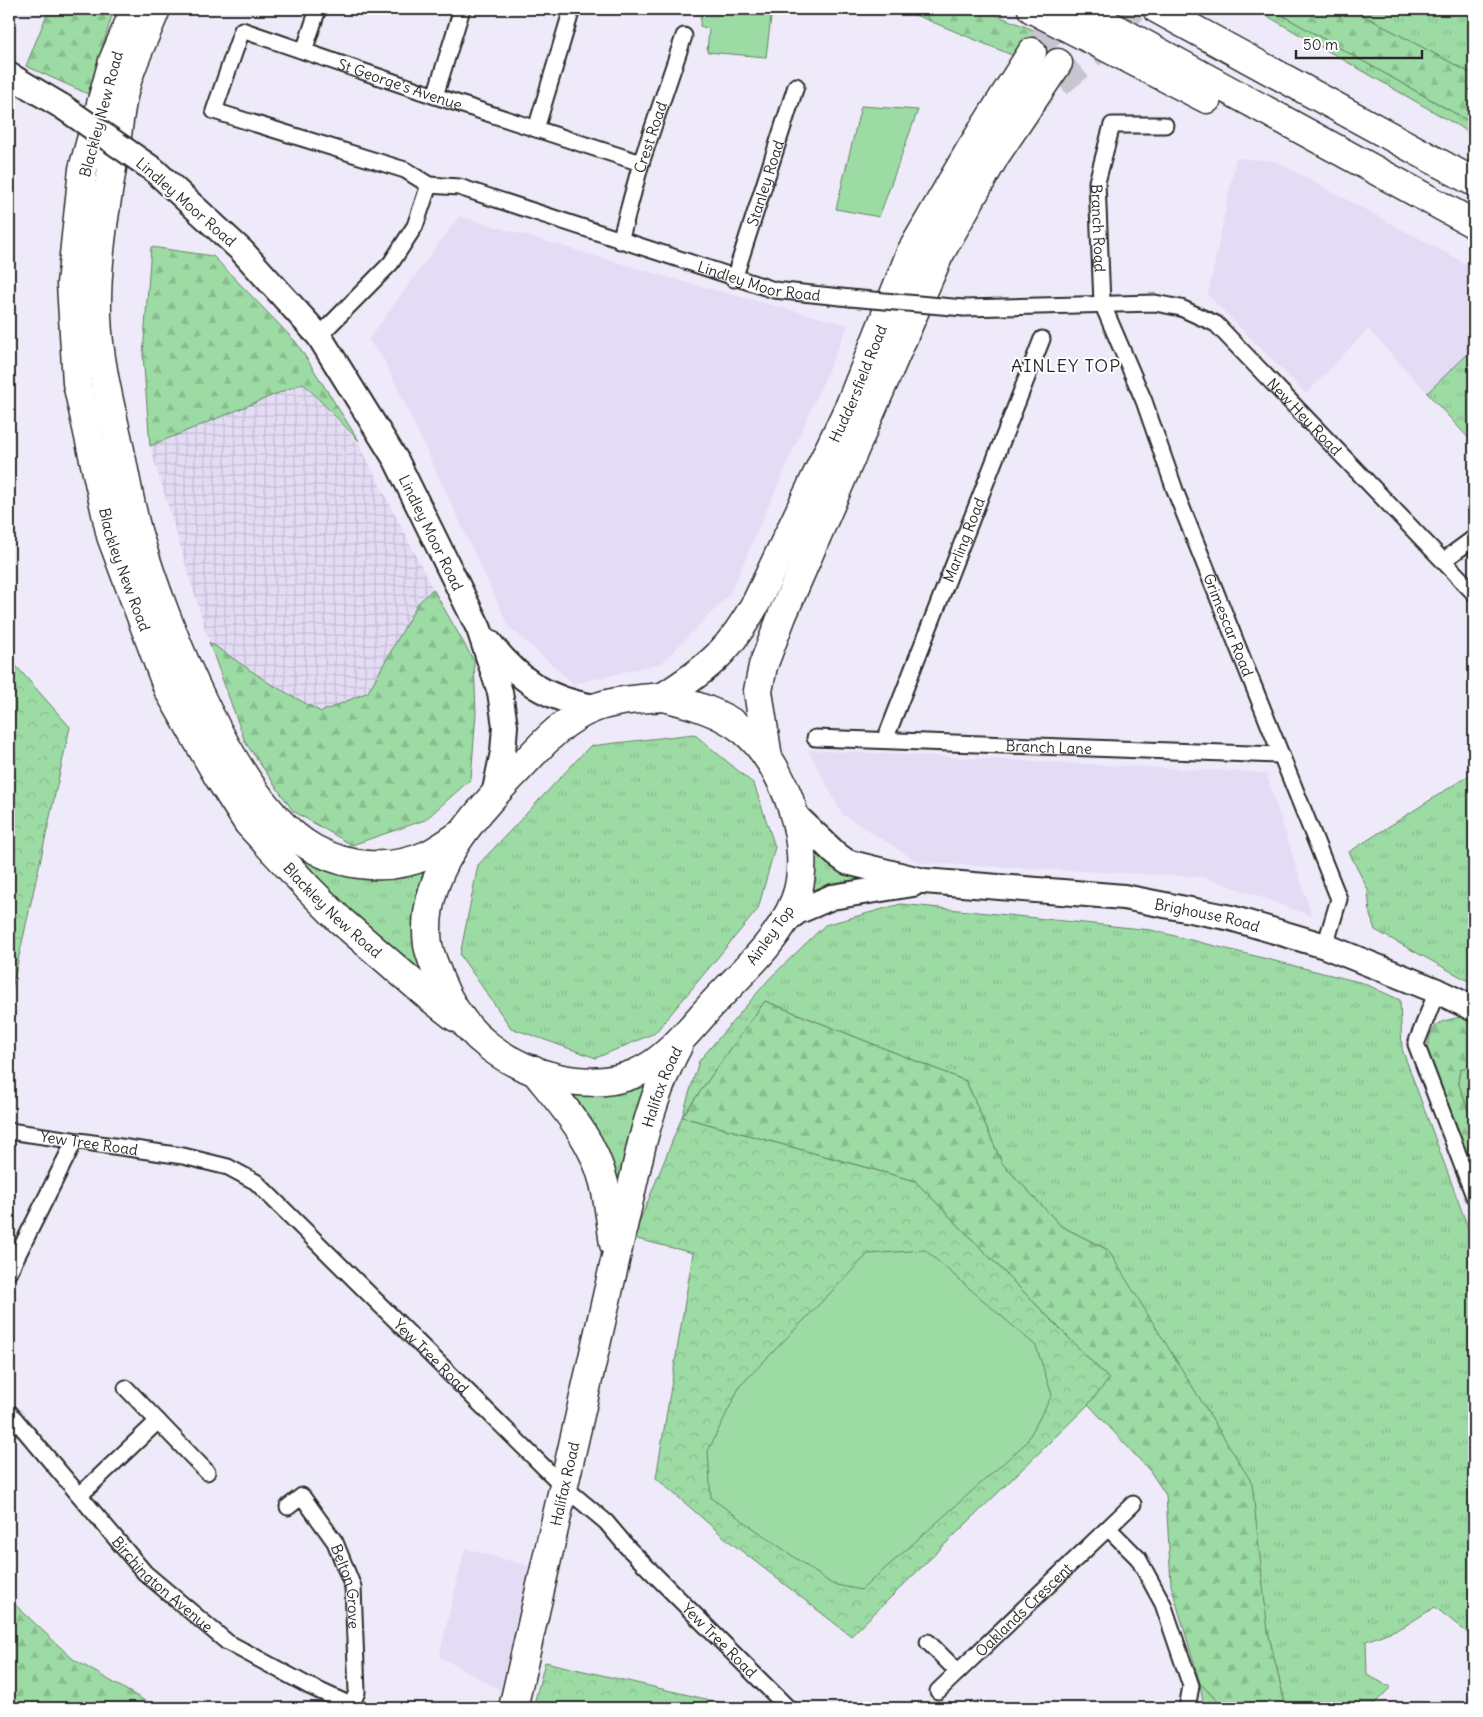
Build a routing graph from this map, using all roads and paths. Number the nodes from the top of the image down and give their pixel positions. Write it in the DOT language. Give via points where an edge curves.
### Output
graph roads {
  1 [pos="135,9"];
  2 [pos="156,9"];
  3 [pos="318,9"];
  4 [pos="462,9"];
  5 [pos="572,9"];
  6 [pos="1032,9"];
  7 [pos="1080,9"];
  8 [pos="1157,9"];
  9 [pos="1187,9"];
  10 [pos="684,36"];
  11 [pos="304,51"];
  12 [pos="1032,52"];
  13 [pos="1058,73"];
  14 [pos="9,75"];
  15 [pos="796,86"];
  16 [pos="1314,94"];
  17 [pos="435,96"];
  18 [pos="214,111"];
  19 [pos="1165,125"];
  20 [pos="536,129"];
  21 [pos="641,163"];
  22 [pos="1474,182"];
  23 [pos="429,185"];
  24 [pos="1427,198"];
  25 [pos="1474,224"];
  26 [pos="620,241"];
  27 [pos="734,279"];
  28 [pos="1102,303"];
  29 [pos="319,336"];
  30 [pos="1042,339"];
  31 [pos="1474,538"];
  32 [pos="1444,560"];
  33 [pos="1474,593"];
  34 [pos="479,629"];
  35 [pos="663,697"];
  36 [pos="595,707"];
  37 [pos="815,738"];
  38 [pos="885,740"];
  39 [pos="1282,755"];
  40 [pos="768,758"];
  41 [pos="494,795"];
  42 [pos="793,813"];
  43 [pos="466,831"];
  44 [pos="924,881"];
  45 [pos="783,922"];
  46 [pos="1325,946"];
  47 [pos="1437,991"];
  48 [pos="1474,1009"];
  49 [pos="462,1022"];
  50 [pos="685,1034"];
  51 [pos="534,1070"];
  52 [pos="9,1131"];
  53 [pos="74,1142"];
  54 [pos="1474,1196"];
  55 [pos="617,1260"];
  56 [pos="9,1272"];
  57 [pos="126,1388"];
  58 [pos="9,1412"];
  59 [pos="158,1421"];
  60 [pos="208,1472"];
  61 [pos="563,1486"];
  62 [pos="80,1494"];
  63 [pos="1133,1504"];
  64 [pos="288,1507"];
  65 [pos="1109,1529"];
  66 [pos="928,1642"];
  67 [pos="958,1672"];
  68 [pos="938,1691"];
  69 [pos="354,1707"];
  70 [pos="513,1708"];
  71 [pos="788,1708"];
  72 [pos="1187,1708"];
  1 -- 49 [label="highway, Blackley New Road" via="114,60 83,169 71,284 77,383 111,536 168,689 248,823 340,920"];
  2 -- 43 [label="highway, Blackley New Road" via="125,88 100,241 97,317 108,397 138,534 177,644 207,710 241,769 287,829 315,850 362,865 398,864 428,855"];
  3 -- 11 [label="street"];
  4 -- 17 [label="street"];
  5 -- 20 [label="street"];
  6 -- 24 [label="highway" via="1235,113"];
  7 -- 24 [label="highway"];
  8 -- 16 [label="highway"];
  9 -- 16 [label="highway"];
  10 -- 21 [label="street, Crest Road"];
  11 -- 17 [label="street, St George's Avenue"];
  11 -- 18 [label="street, St George's Avenue" via="242,30"];
  12 -- 35 [label="highway, Huddersfield Road" via="911,252 850,405 743,627 702,672"];
  13 -- 40 [label="highway, Huddersfield Road" via="995,156 939,255 782,616 763,666 758,691"];
  14 -- 29 [label="main road, Lindley Moor Road, bridge" via="63,107 154,170 242,251"];
  15 -- 27 [label="street, Stanley Road"];
  16 -- 22 [label="highway"];
  17 -- 20 [label="street, St George's Avenue"];
  18 -- 23 [label="street, Lindley Moor Road" via="404,170"];
  19 -- 28 [label="street, Branch Road" via="1112,125 1097,182"];
  20 -- 21 [label="street, St George's Avenue"];
  21 -- 26 [label="street, Crest Road"];
  23 -- 26 [label="street, Lindley Moor Road" via="459,188"];
  23 -- 29 [label="street" via="415,226 391,263"];
  24 -- 25 [label="highway"];
  26 -- 27 [label="street, Lindley Moor Road"];
  27 -- 28 [label="street, Lindley Moor Road, bridge" via="774,290 964,308"];
  28 -- 32 [label="street, New Hey Road" via="1170,305 1216,324"];
  28 -- 39 [label="street, Grimescar Road" via="1144,400 1176,493"];
  29 -- 34 [label="main road, Lindley Moor Road" via="396,460"];
  30 -- 38 [label="street, Marling Road"];
  31 -- 32 [label="street"];
  32 -- 33 [label="street, New Hey Road"];
  34 -- 36 [label="main road, Lindley Moor Road" via="507,665 522,678 558,699"];
  34 -- 41 [label="main road, Lindley Moor Road" via="504,711 503,752"];
  35 -- 36 [label="highway, Ainley Top"];
  35 -- 40 [label="highway, Ainley Top" via="694,704 722,716 743,730"];
  36 -- 41 [label="highway, Ainley Top" via="564,724"];
  37 -- 38 [label="street, Branch Lane"];
  38 -- 39 [label="street, Branch Lane"];
  39 -- 46 [label="street, Grimescar Road" via="1339,899"];
  40 -- 42 [label="highway, Ainley Top" via="783,783"];
  41 -- 43 [label="highway, Ainley Top"];
  42 -- 44 [label="main road" via="847,862"];
  42 -- 45 [label="highway, Ainley Top" via="802,852 800,886"];
  43 -- 49 [label="highway, Ainley Top" via="434,883 427,910 428,947 443,987"];
  44 -- 45 [label="main road" via="832,898 797,912"];
  44 -- 46 [label="main road, Brighouse Road" via="1124,897 1231,918"];
  45 -- 50 [label="highway, Ainley Top" via="754,959"];
  46 -- 47 [label="main road, Brighouse Road"];
  47 -- 48 [label="main road, Brighouse Road"];
  47 -- 54 [label="street" via="1416,1044"];
  49 -- 51 [label="highway, Ainley Top" via="497,1053"];
  50 -- 51 [label="highway, Ainley Top" via="663,1056 634,1074 583,1082"];
  50 -- 55 [label="highway, Halifax Road" via="654,1098"];
  51 -- 55 [label="highway, Halifax Road" via="571,1115 595,1156 604,1183"];
  52 -- 53 [label="street, Yew Tree Road"];
  53 -- 56 [label="street"];
  53 -- 61 [label="street, Yew Tree Road" via="183,1156 228,1167 256,1182"];
  55 -- 61 [label="highway, Halifax Road"];
  57 -- 59 [label="street"];
  58 -- 62 [label="street, Birchington Avenue"];
  59 -- 60 [label="street"];
  59 -- 62 [label="street"];
  61 -- 70 [label="highway, Halifax Road"];
  61 -- 71 [label="street, Yew Tree Road" via="606,1522"];
  62 -- 69 [label="street, Birchington Avenue" via="145,1572 227,1642"];
  63 -- 65 [label="street, Oaklands Crescent"];
  64 -- 69 [label="street, Belton Grove" via="302,1496 335,1542 352,1587 357,1692"];
  65 -- 67 [label="street, Oaklands Crescent"];
  65 -- 72 [label="street" via="1138,1558 1163,1604 1191,1686"];
  66 -- 67 [label="street"];
  67 -- 68 [label="street, Oaklands Crescent"];
}
